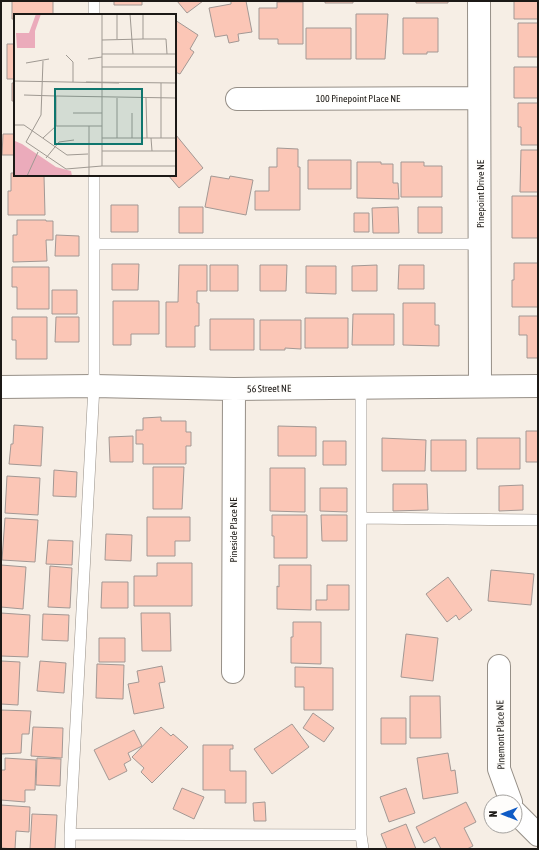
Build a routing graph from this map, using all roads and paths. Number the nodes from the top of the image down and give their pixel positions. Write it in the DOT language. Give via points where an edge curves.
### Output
graph roads {
  1 [pos="94,1"];
  2 [pos="479,1"];
  3 [pos="94,14"];
  4 [pos="479,98"];
  5 [pos="237,99"];
  6 [pos="94,176"];
  7 [pos="94,244"];
  8 [pos="480,244"];
  9 [pos="1,386"];
  10 [pos="94,386"];
  11 [pos="480,386"];
  12 [pos="538,386"];
  13 [pos="361,387"];
  14 [pos="234,389"];
  15 [pos="361,518"];
  16 [pos="538,520"];
  17 [pos="499,666"];
  18 [pos="233,672"];
  19 [pos="508,794"];
  20 [pos="523,820"];
  21 [pos="70,834"];
  22 [pos="361,835"];
  23 [pos="538,835"];
  24 [pos="70,849"];
  25 [pos="364,849"];
  1 -- 3 [label="lane"];
  2 -- 4 [label="street, Pinepoint Drive NE"];
  4 -- 5 [label="street, 100 Pinepoint Place NE"];
  4 -- 8 [label="street, Pinepoint Drive NE"];
  6 -- 7 [label="lane"];
  7 -- 8 [label="lane"];
  7 -- 10 [label="lane"];
  8 -- 11 [label="street, Pinepoint Drive NE"];
  9 -- 10 [label="street, 56 Street NE"];
  10 -- 14 [label="street, 56 Street NE"];
  10 -- 21 [label="lane"];
  11 -- 12 [label="street, 56 Street NE"];
  11 -- 13 [label="street, 56 Street NE"];
  13 -- 14 [label="street, 56 Street NE"];
  13 -- 15 [label="lane"];
  14 -- 18 [label="street, Pineside Place NE"];
  15 -- 16 [label="lane"];
  15 -- 22 [label="lane"];
  17 -- 19 [label="street, Pinemont Place NE" via="499,770"];
  20 -- 23 [label="street"];
  21 -- 22 [label="lane"];
  21 -- 24 [label="lane"];
  22 -- 25 [label="lane"];
}
